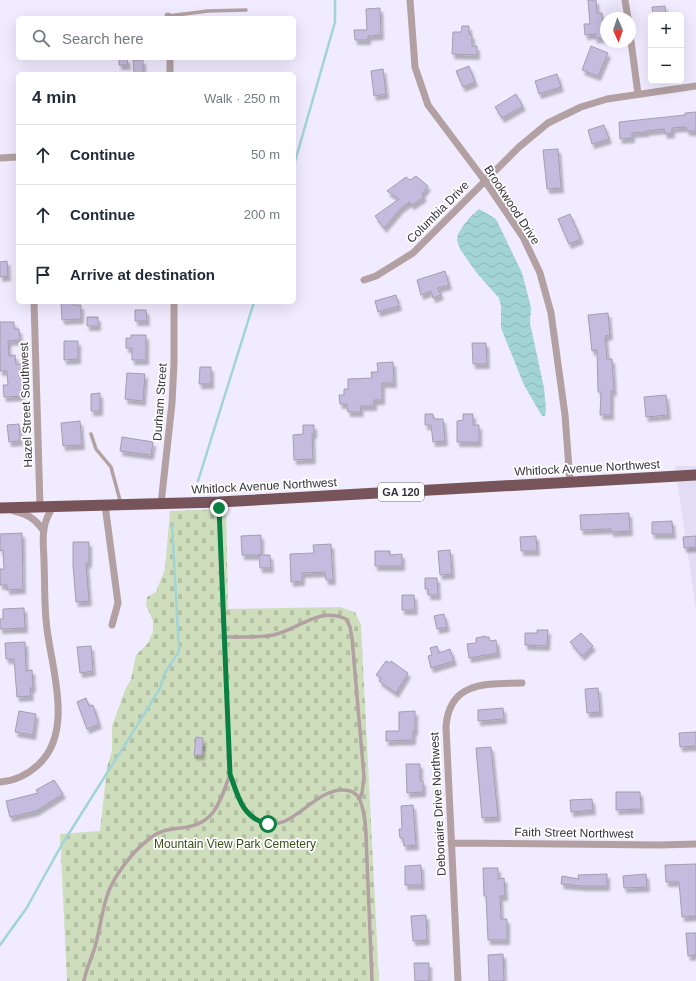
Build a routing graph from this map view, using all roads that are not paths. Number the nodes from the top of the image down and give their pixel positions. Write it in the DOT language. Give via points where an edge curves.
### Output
graph roads {
  1 [pos="410,0"];
  2 [pos="625,0"];
  3 [pos="246,10"];
  4 [pos="627,12"];
  5 [pos="175,16"];
  6 [pos="632,48"];
  7 [pos="170,60"];
  8 [pos="170,72"];
  9 [pos="696,86"];
  10 [pos="638,94"];
  11 [pos="16,157"];
  12 [pos="0,158"];
  13 [pos="485,181"];
  14 [pos="364,280"];
  15 [pos="34,304"];
  16 [pos="174,304"];
  17 [pos="91,434"];
  18 [pos="696,476"];
  19 [pos="570,482"];
  20 [pos="219,502"];
  21 [pos="161,504"];
  22 [pos="105,505"];
  23 [pos="121,505"];
  24 [pos="40,507"];
  25 [pos="53,507"];
  26 [pos="0,508"];
  27 [pos="43,530"];
  28 [pos="112,625"];
  29 [pos="224,637"];
  30 [pos="522,683"];
  31 [pos="230,774"];
  32 [pos="0,782"];
  33 [pos="359,799"];
  34 [pos="451,843"];
  35 [pos="696,844"];
  36 [pos="84,981"];
  37 [pos="372,981"];
  38 [pos="458,981"];
  1 -- 13 [label="street, Brookwood Drive" via="415,67 428,105"];
  2 -- 4 [label="street"];
  3 -- 5 [label="lane" via="208,11"];
  6 -- 10 [label="street"];
  7 -- 8 [label="street"];
  9 -- 10 [label="street, Columbia Drive"];
  10 -- 13 [label="street, Columbia Drive" via="607,99 581,107 548,123"];
  11 -- 12 [label="street"];
  13 -- 14 [label="street, Columbia Drive" via="413,253 376,276"];
  13 -- 19 [label="street, Brookwood Drive" via="523,237 540,273 551,313"];
  15 -- 24 [label="street, Hazel Street Southwest"];
  16 -- 21 [label="street, Durham Street" via="172,404"];
  17 -- 23 [label="lane" via="96,449 111,466"];
  18 -- 19 [label="highway, Whitlock Avenue Northwest / GA 120"];
  19 -- 20 [label="highway, Whitlock Avenue Northwest / GA 120"];
  20 -- 21 [label="highway, Whitlock Avenue Northwest / GA 120"];
  20 -- 29 [label="lane"];
  21 -- 23 [label="highway, Whitlock Avenue Northwest / GA 120"];
  22 -- 23 [label="highway, Whitlock Avenue Northwest / GA 120"];
  22 -- 25 [label="highway, Whitlock Avenue Northwest / GA 120"];
  22 -- 28 [label="street" via="118,603"];
  24 -- 25 [label="highway, Whitlock Avenue Northwest / GA 120"];
  24 -- 26 [label="highway, Whitlock Avenue Northwest / GA 120"];
  25 -- 27 [label="street"];
  26 -- 27 [label="street" via="29,515"];
  27 -- 32 [label="street" via="46,627 56,685 57,730 46,757 37,766 23,776"];
  29 -- 31 [label="lane"];
  29 -- 33 [label="lane" via="275,634 326,615 346,619 352,638 364,777"];
  30 -- 34 [label="street, Debonaire Drive Northwest" via="476,686 465,691 450,706 446,716 446,727"];
  31 -- 33 [label="lane" via="240,803 248,814 268,824 285,821 317,798 336,790 349,790"];
  31 -- 36 [label="lane" via="221,800 206,821 190,827 164,830 148,839 113,881"];
  33 -- 37 [label="lane" via="366,845"];
  34 -- 35 [label="street, Faith Street Northwest"];
  34 -- 38 [label="street, Debonaire Drive Northwest"];
}
